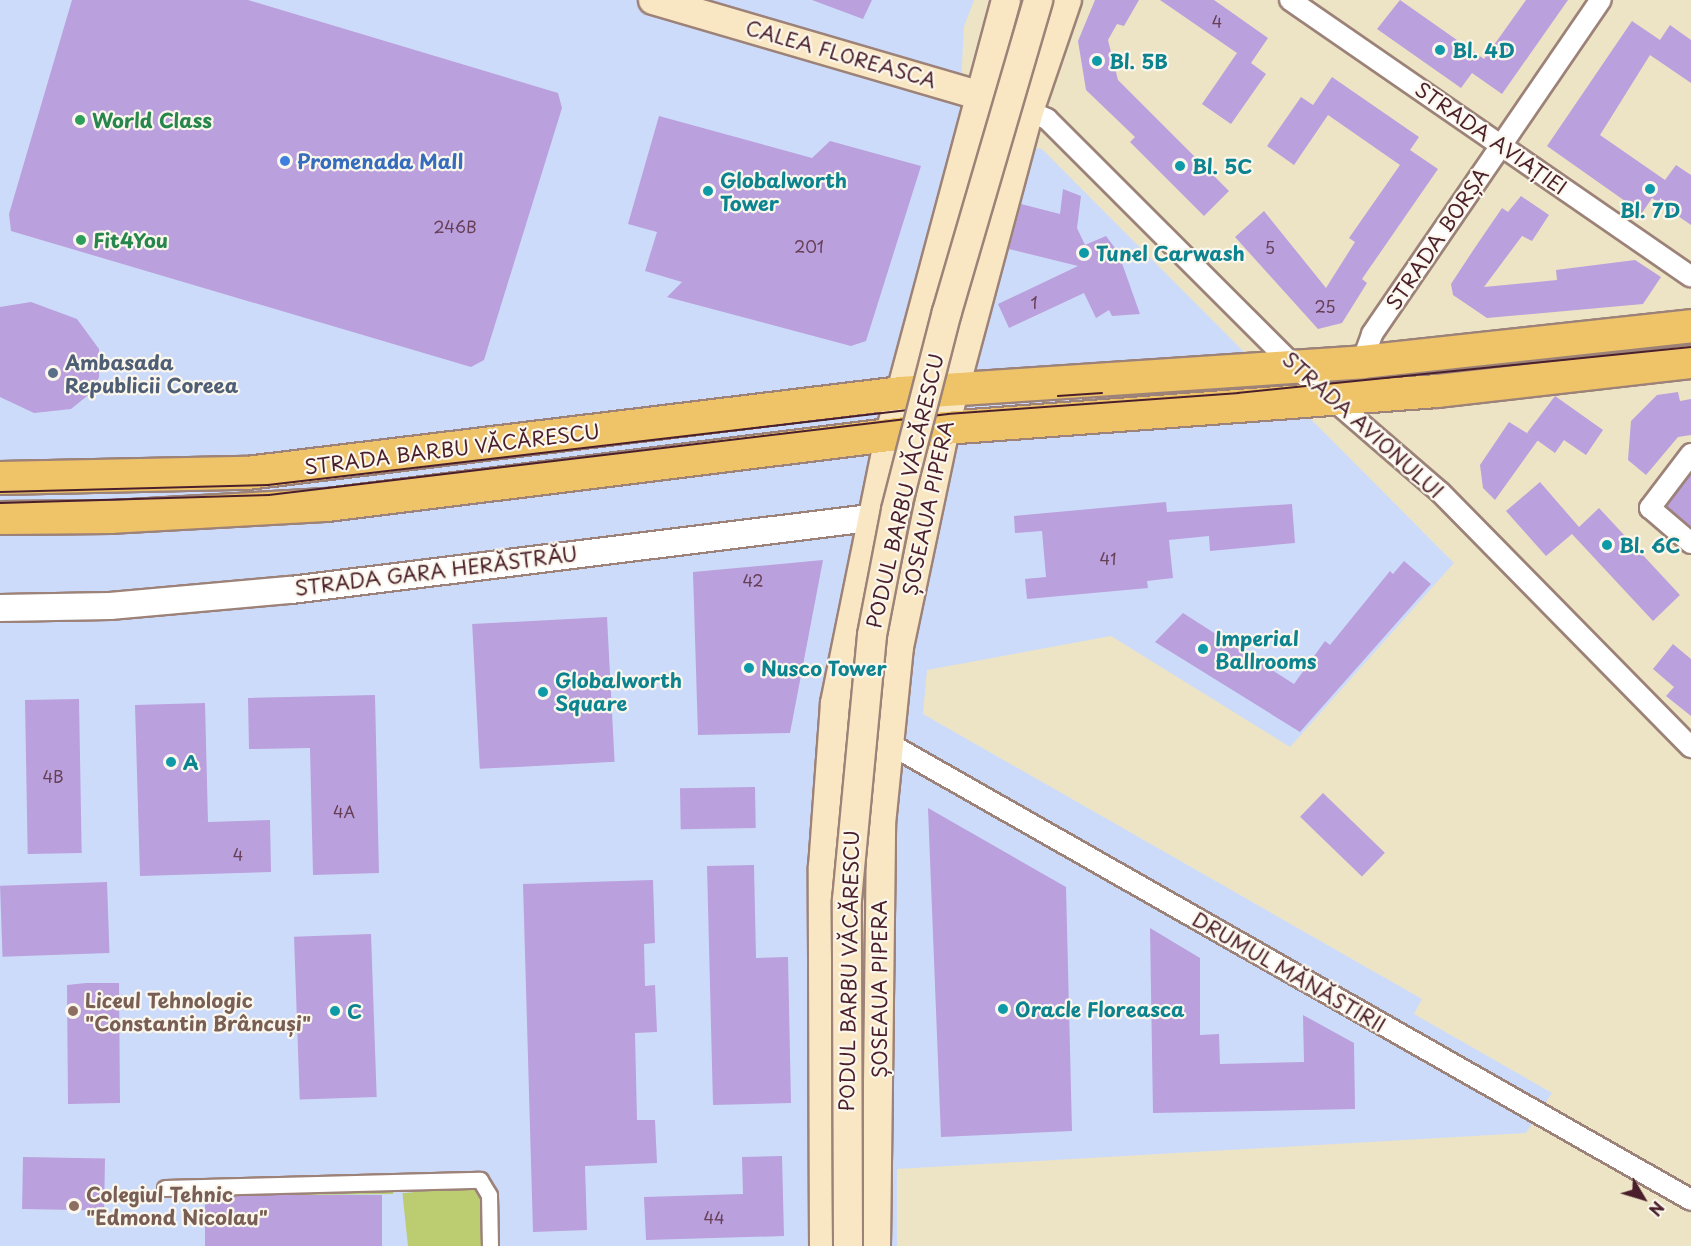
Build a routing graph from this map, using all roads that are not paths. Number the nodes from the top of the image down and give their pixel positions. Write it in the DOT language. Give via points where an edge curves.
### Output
graph roads {
  1 [pos="653,0"];
  2 [pos="1006,0"];
  3 [pos="1038,0"];
  4 [pos="1067,0"];
  5 [pos="1290,0"];
  6 [pos="1600,0"];
  7 [pos="979,95"];
  8 [pos="1029,111"];
  9 [pos="1501,145"];
  10 [pos="1691,277"];
  11 [pos="1691,326"];
  12 [pos="1362,362"];
  13 [pos="1691,362"];
  14 [pos="1295,367"];
  15 [pos="955,390"];
  16 [pos="901,393"];
  17 [pos="1334,399"];
  18 [pos="945,428"];
  19 [pos="890,433"];
  20 [pos="1691,454"];
  21 [pos="0,478"];
  22 [pos="0,518"];
  23 [pos="870,518"];
  24 [pos="1691,543"];
  25 [pos="0,608"];
  26 [pos="888,742"];
  27 [pos="1691,747"];
  28 [pos="165,1188"];
  29 [pos="1691,1200"];
  30 [pos="490,1246"];
  31 [pos="824,1246"];
  32 [pos="848,1246"];
  33 [pos="876,1246"];
  1 -- 7 [label="main road, CALEA FLOREASCA"];
  2 -- 7 [label="main road"];
  3 -- 32 [label="main road, PODUL BARBU VĂCĂRESCU, bridge" via="944,323 896,510 872,635 847,900"];
  4 -- 8 [label="main road, ȘOSEAUA PIPERA"];
  5 -- 9 [label="street, STRADA AVIAȚIEI"];
  6 -- 9 [label="street, STRADA BORȘA"];
  7 -- 8 [label="main road, CALEA FLOREASCA"];
  7 -- 16 [label="main road"];
  8 -- 14 [label="street, STRADA AVIONULUI" via="1054,126"];
  8 -- 15 [label="main road, ȘOSEAUA PIPERA"];
  9 -- 10 [label="street, STRADA AVIAȚIEI"];
  9 -- 12 [label="street, STRADA BORȘA" via="1372,334"];
  11 -- 12 [label="main road, STRADA BARBU VĂCĂRESCU"];
  12 -- 14 [label="main road, STRADA BARBU VĂCĂRESCU"];
  13 -- 17 [label="main road, STRADA BARBU VĂCĂRESCU"];
  14 -- 15 [label="main road, STRADA BARBU VĂCĂRESCU"];
  14 -- 17 [label="street, STRADA AVIONULUI"];
  15 -- 16 [label="main road, STRADA BARBU VĂCĂRESCU"];
  15 -- 18 [label="main road, ȘOSEAUA PIPERA"];
  16 -- 19 [label="main road"];
  16 -- 21 [label="main road, STRADA BARBU VĂCĂRESCU" via="247,473"];
  17 -- 18 [label="main road, STRADA BARBU VĂCĂRESCU"];
  17 -- 27 [label="street, STRADA AVIONULUI" via="1440,492"];
  18 -- 19 [label="main road, STRADA BARBU VĂCĂRESCU"];
  18 -- 26 [label="main road, ȘOSEAUA PIPERA" via="918,541"];
  19 -- 22 [label="main road, STRADA BARBU VĂCĂRESCU" via="327,505 111,518"];
  19 -- 23 [label="main road"];
  20 -- 24 [label="street" via="1650,508"];
  23 -- 25 [label="street, STRADA GARA HERĂSTRĂU" via="291,590 110,606"];
  23 -- 31 [label="main road" via="830,751 823,878"];
  26 -- 29 [label="street, DRUMUL MĂNĂSTIRII"];
  26 -- 33 [label="main road, ȘOSEAUA PIPERA" via="876,966"];
  28 -- 30 [label="street" via="480,1179 489,1195"];
}
